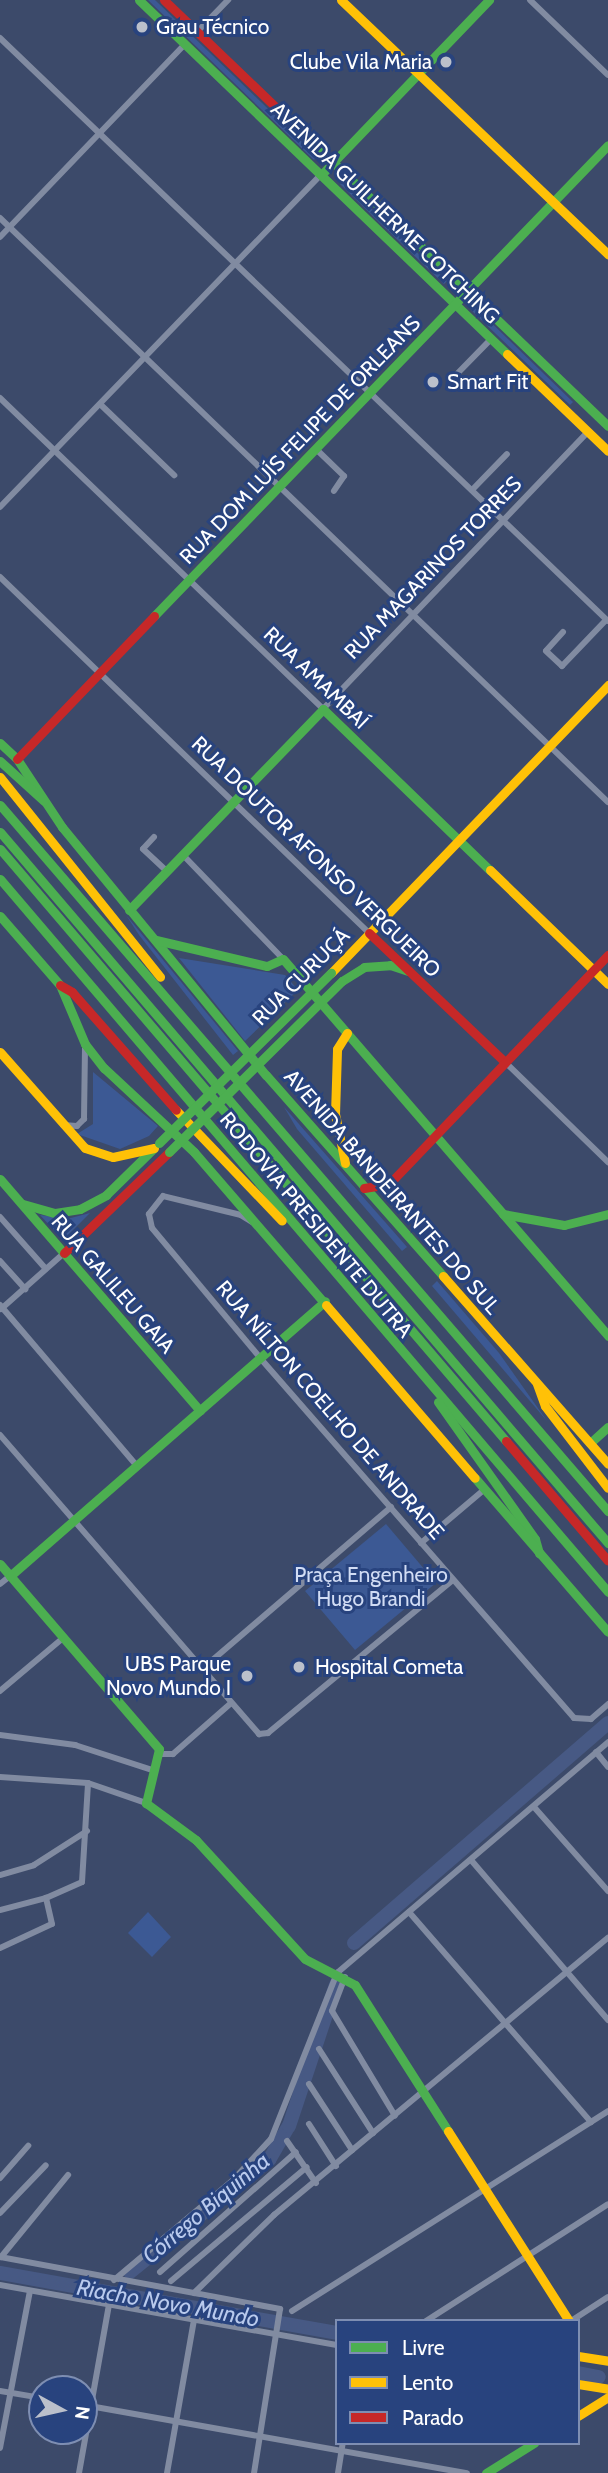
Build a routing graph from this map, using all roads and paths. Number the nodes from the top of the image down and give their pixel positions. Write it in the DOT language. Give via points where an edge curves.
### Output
graph roads {
  1 [pos="139,0"];
  2 [pos="164,0"];
  3 [pos="228,0"];
  4 [pos="341,0"];
  5 [pos="489,0"];
  6 [pos="530,0"];
  7 [pos="197,32"];
  8 [pos="0,38"];
  9 [pos="185,44"];
  10 [pos="418,73"];
  11 [pos="608,75"];
  12 [pos="99,133"];
  13 [pos="608,145"];
  14 [pos="333,163"];
  15 [pos="321,175"];
  16 [pos="553,203"];
  17 [pos="0,218"];
  18 [pos="10,227"];
  19 [pos="0,237"];
  20 [pos="608,254"];
  21 [pos="235,263"];
  22 [pos="468,291"];
  23 [pos="455,304"];
  24 [pos="491,339"];
  25 [pos="145,357"];
  26 [pos="453,378"];
  27 [pos="370,393"];
  28 [pos="0,398"];
  29 [pos="100,404"];
  30 [pos="608,411"];
  31 [pos="604,423"];
  32 [pos="588,432"];
  33 [pos="316,449"];
  34 [pos="608,451"];
  35 [pos="55,452"];
  36 [pos="507,454"];
  37 [pos="174,475"];
  38 [pos="280,486"];
  39 [pos="472,490"];
  40 [pos="334,491"];
  41 [pos="0,507"];
  42 [pos="503,521"];
  43 [pos="0,577"];
  44 [pos="190,580"];
  45 [pos="413,615"];
  46 [pos="607,620"];
  47 [pos="563,632"];
  48 [pos="99,674"];
  49 [pos="608,685"];
  50 [pos="323,709"];
  51 [pos="0,743"];
  52 [pos="549,745"];
  53 [pos="17,759"];
  54 [pos="0,761"];
  55 [pos="0,777"];
  56 [pos="44,801"];
  57 [pos="234,802"];
  58 [pos="608,802"];
  59 [pos="0,805"];
  60 [pos="0,832"];
  61 [pos="154,837"];
  62 [pos="458,839"];
  63 [pos="0,849"];
  64 [pos="183,855"];
  65 [pos="167,872"];
  66 [pos="0,879"];
  67 [pos="129,910"];
  68 [pos="0,916"];
  69 [pos="369,933"];
  70 [pos="154,939"];
  71 [pos="608,955"];
  72 [pos="284,959"];
  73 [pos="593,970"];
  74 [pos="411,972"];
  75 [pos="608,984"];
  76 [pos="60,985"];
  77 [pos="347,1033"];
  78 [pos="85,1044"];
  79 [pos="0,1052"];
  80 [pos="219,1055"];
  81 [pos="505,1062"];
  82 [pos="61,1124"];
  83 [pos="435,1135"];
  84 [pos="156,1145"];
  85 [pos="608,1162"];
  86 [pos="349,1171"];
  87 [pos="0,1179"];
  88 [pos="364,1188"];
  89 [pos="21,1204"];
  90 [pos="503,1214"];
  91 [pos="608,1214"];
  92 [pos="0,1217"];
  93 [pos="256,1223"];
  94 [pos="539,1223"];
  95 [pos="520,1233"];
  96 [pos="303,1235"];
  97 [pos="64,1253"];
  98 [pos="0,1261"];
  99 [pos="46,1269"];
  100 [pos="25,1289"];
  101 [pos="325,1301"];
  102 [pos="1,1308"];
  103 [pos="608,1336"];
  104 [pos="261,1359"];
  105 [pos="537,1384"];
  106 [pos="430,1387"];
  107 [pos="201,1411"];
  108 [pos="608,1427"];
  109 [pos="0,1435"];
  110 [pos="590,1443"];
  111 [pos="608,1464"];
  112 [pos="137,1466"];
  113 [pos="608,1488"];
  114 [pos="485,1489"];
  115 [pos="391,1507"];
  116 [pos="608,1511"];
  117 [pos="73,1521"];
  118 [pos="421,1543"];
  119 [pos="608,1543"];
  120 [pos="539,1553"];
  121 [pos="608,1561"];
  122 [pos="0,1564"];
  123 [pos="10,1576"];
  124 [pos="453,1580"];
  125 [pos="0,1584"];
  126 [pos="608,1592"];
  127 [pos="608,1632"];
  128 [pos="63,1638"];
  129 [pos="202,1670"];
  130 [pos="0,1691"];
  131 [pos="231,1703"];
  132 [pos="608,1704"];
  133 [pos="0,1735"];
  134 [pos="608,1742"];
  135 [pos="596,1752"];
  136 [pos="160,1754"];
  137 [pos="608,1767"];
  138 [pos="157,1772"];
  139 [pos="0,1777"];
  140 [pos="88,1783"];
  141 [pos="146,1803"];
  142 [pos="534,1807"];
  143 [pos="87,1830"];
  144 [pos="471,1860"];
  145 [pos="0,1875"];
  146 [pos="608,1891"];
  147 [pos="46,1898"];
  148 [pos="0,1910"];
  149 [pos="409,1912"];
  150 [pos="608,1938"];
  151 [pos="0,1948"];
  152 [pos="569,1972"];
  153 [pos="341,1975"];
  154 [pos="608,2020"];
  155 [pos="506,2026"];
  156 [pos="319,2049"];
  157 [pos="309,2084"];
  158 [pos="425,2093"];
  159 [pos="608,2111"];
  160 [pos="395,2116"];
  161 [pos="591,2122"];
  162 [pos="309,2124"];
  163 [pos="373,2133"];
  164 [pos="287,2141"];
  165 [pos="28,2146"];
  166 [pos="352,2150"];
  167 [pos="296,2152"];
  168 [pos="46,2165"];
  169 [pos="335,2166"];
  170 [pos="307,2167"];
  171 [pos="68,2175"];
  172 [pos="0,2178"];
  173 [pos="316,2183"];
  174 [pos="486,2188"];
  175 [pos="0,2200"];
  176 [pos="608,2204"];
  177 [pos="7,2205"];
  178 [pos="0,2213"];
  179 [pos="526,2255"];
  180 [pos="0,2257"];
  181 [pos="160,2272"];
  182 [pos="114,2280"];
  183 [pos="171,2281"];
  184 [pos="0,2286"];
  185 [pos="30,2291"];
  186 [pos="194,2293"];
  187 [pos="608,2297"];
  188 [pos="108,2305"];
  189 [pos="292,2311"];
  190 [pos="429,2319"];
  191 [pos="569,2319"];
  192 [pos="573,2319"];
  193 [pos="194,2320"];
  194 [pos="277,2335"];
  195 [pos="335,2344"];
  196 [pos="580,2356"];
  197 [pos="608,2361"];
  198 [pos="93,2375"];
  199 [pos="580,2384"];
  200 [pos="608,2389"];
  201 [pos="0,2391"];
  202 [pos="11,2393"];
  203 [pos="28,2396"];
  204 [pos="608,2397"];
  205 [pos="98,2408"];
  206 [pos="580,2415"];
  207 [pos="176,2421"];
  208 [pos="261,2436"];
  209 [pos="82,2445"];
  210 [pos="531,2445"];
  211 [pos="343,2446"];
  212 [pos="0,2448"];
  213 [pos="79,2473"];
  214 [pos="167,2473"];
  215 [pos="254,2473"];
  216 [pos="338,2473"];
  217 [pos="467,2473"];
  218 [pos="486,2473"];
  1 -- 9 [label="main road, AVENIDA GUILHERME COTCHING"];
  2 -- 7 [label="main road, AVENIDA GUILHERME COTCHING"];
  3 -- 7 [label="street"];
  4 -- 10 [label="main road"];
  5 -- 10 [label="main road"];
  6 -- 11 [label="street"];
  7 -- 14 [label="main road, AVENIDA GUILHERME COTCHING"];
  8 -- 12 [label="street"];
  9 -- 12 [label="street"];
  9 -- 15 [label="main road, AVENIDA GUILHERME COTCHING"];
  10 -- 14 [label="main road"];
  10 -- 16 [label="main road"];
  12 -- 18 [label="street"];
  12 -- 21 [label="street"];
  13 -- 16 [label="main road, RUA DOM LUÍS FELIPE DE ORLEANS"];
  14 -- 15 [label="main road"];
  14 -- 22 [label="main road, AVENIDA GUILHERME COTCHING"];
  15 -- 21 [label="street"];
  15 -- 23 [label="main road, AVENIDA GUILHERME COTCHING"];
  16 -- 20 [label="main road"];
  16 -- 22 [label="main road, RUA DOM LUÍS FELIPE DE ORLEANS"];
  17 -- 18 [label="street"];
  18 -- 19 [label="street"];
  18 -- 25 [label="street"];
  21 -- 25 [label="street"];
  21 -- 27 [label="street"];
  22 -- 23 [label="main road, RUA DOM LUÍS FELIPE DE ORLEANS"];
  22 -- 31 [label="main road, AVENIDA GUILHERME COTCHING"];
  23 -- 24 [label="main road, AVENIDA GUILHERME COTCHING"];
  23 -- 27 [label="main road, RUA DOM LUÍS FELIPE DE ORLEANS"];
  24 -- 26 [label="street"];
  24 -- 32 [label="main road, AVENIDA GUILHERME COTCHING"];
  25 -- 29 [label="street"];
  25 -- 38 [label="street"];
  27 -- 33 [label="main road, RUA DOM LUÍS FELIPE DE ORLEANS"];
  27 -- 39 [label="street"];
  28 -- 35 [label="street, RUA AMAMBAÍ"];
  29 -- 35 [label="street"];
  29 -- 37 [label="street"];
  30 -- 31 [label="street"];
  32 -- 34 [label="main road, AVENIDA GUILHERME COTCHING"];
  32 -- 42 [label="street, RUA MAGARINOS TORRES"];
  33 -- 38 [label="main road, RUA DOM LUÍS FELIPE DE ORLEANS"];
  33 -- 40 [label="street" via="344,476"];
  35 -- 41 [label="street"];
  35 -- 44 [label="street, RUA AMAMBAÍ"];
  36 -- 39 [label="street"];
  38 -- 44 [label="main road, RUA DOM LUÍS FELIPE DE ORLEANS"];
  38 -- 45 [label="street"];
  39 -- 42 [label="street"];
  42 -- 45 [label="street, RUA MAGARINOS TORRES"];
  42 -- 46 [label="street"];
  43 -- 48 [label="street, RUA DOUTOR AFONSO VERGUEIRO"];
  44 -- 48 [label="main road, RUA DOM LUÍS FELIPE DE ORLEANS"];
  44 -- 50 [label="street, RUA AMAMBAÍ"];
  45 -- 50 [label="street, RUA MAGARINOS TORRES"];
  45 -- 52 [label="street"];
  46 -- 47 [label="street" via="562,666 546,650"];
  48 -- 53 [label="main road, RUA DOM LUÍS FELIPE DE ORLEANS"];
  48 -- 57 [label="street, RUA DOUTOR AFONSO VERGUEIRO"];
  49 -- 52 [label="main road, RUA CURUÇÁ"];
  50 -- 57 [label="main road, RUA MAGARINOS TORRES"];
  50 -- 62 [label="main road, RUA AMAMBAÍ"];
  51 -- 53 [label="main road"];
  52 -- 58 [label="street"];
  52 -- 62 [label="main road, RUA CURUÇÁ"];
  53 -- 56 [label="main road"];
  54 -- 56 [label="main road"];
  55 -- 80 [label="main road" via="117,919"];
  56 -- 67 [label="main road, AVENIDA BANDEIRANTES DO SUL"];
  57 -- 64 [label="main road, RUA MAGARINOS TORRES"];
  57 -- 69 [label="street, RUA DOUTOR AFONSO VERGUEIRO"];
  59 -- 80 [label="main road, RODOVIA PRESIDENTE DUTRA"];
  60 -- 119 [label="main road, RODOVIA PRESIDENTE DUTRA"];
  61 -- 65 [label="street" via="143,849"];
  62 -- 69 [label="main road, RUA CURUÇÁ"];
  62 -- 73 [label="main road, RUA AMAMBAÍ"];
  63 -- 121 [label="main road, RODOVIA PRESIDENTE DUTRA"];
  64 -- 65 [label="main road, RUA MAGARINOS TORRES"];
  64 -- 72 [label="street"];
  65 -- 67 [label="main road, RUA MAGARINOS TORRES"];
  66 -- 96 [label="main road, RODOVIA PRESIDENTE DUTRA"];
  67 -- 70 [label="main road, AVENIDA BANDEIRANTES DO SUL"];
  68 -- 76 [label="main road"];
  69 -- 74 [label="main road, RUA DOUTOR AFONSO VERGUEIRO"];
  69 -- 84 [label="main road, RUA CURUÇÁ, bridge"];
  70 -- 72 [label="main road" via="267,967"];
  70 -- 86 [label="main road, AVENIDA BANDEIRANTES DO SUL"];
  71 -- 73 [label="main road"];
  72 -- 77 [label="main road"];
  73 -- 75 [label="main road, RUA AMAMBAÍ"];
  73 -- 81 [label="main road"];
  74 -- 81 [label="main road, RUA DOUTOR AFONSO VERGUEIRO"];
  74 -- 97 [label="main road, RUA CURUÇÁ, bridge" via="390,965 364,967 342,981"];
  76 -- 78 [label="main road"];
  76 -- 96 [label="main road" via="72,992 264,1206"];
  77 -- 83 [label="main road"];
  77 -- 86 [label="main road" via="337,1049 335,1114 337,1141"];
  78 -- 82 [label="street" via="84,1119 77,1126"];
  78 -- 93 [label="main road" via="114,1079 148,1105 194,1152"];
  79 -- 82 [label="main road"];
  80 -- 116 [label="main road, RODOVIA PRESIDENTE DUTRA"];
  81 -- 83 [label="main road"];
  81 -- 85 [label="street, RUA DOUTOR AFONSO VERGUEIRO"];
  82 -- 84 [label="main road" via="99,1155 128,1156"];
  83 -- 88 [label="main road" via="389,1184"];
  83 -- 90 [label="main road"];
  84 -- 89 [label="main road, RUA CURUÇÁ" via="106,1195 80,1209 50,1212"];
  86 -- 88 [label="main road, AVENIDA BANDEIRANTES DO SUL"];
  87 -- 89 [label="main road, RUA GALILEU GAIA"];
  88 -- 105 [label="main road, AVENIDA BANDEIRANTES DO SUL"];
  89 -- 97 [label="main road, RUA GALILEU GAIA"];
  90 -- 94 [label="main road"];
  90 -- 95 [label="main road"];
  91 -- 94 [label="main road" via="576,1224"];
  92 -- 99 [label="street"];
  93 -- 101 [label="main road"];
  93 -- 104 [label="street, RUA NÍLTON COELHO DE ANDRADE" via="163,1196 149,1214 152,1228"];
  94 -- 95 [label="main road"];
  95 -- 103 [label="main road"];
  96 -- 106 [label="main road, RODOVIA PRESIDENTE DUTRA"];
  97 -- 99 [label="street"];
  97 -- 107 [label="main road, RUA GALILEU GAIA"];
  98 -- 100 [label="street"];
  99 -- 100 [label="street"];
  100 -- 102 [label="street"];
  101 -- 104 [label="main road"];
  101 -- 114 [label="main road"];
  102 -- 112 [label="street"];
  104 -- 107 [label="main road"];
  104 -- 115 [label="street, RUA NÍLTON COELHO DE ANDRADE"];
  105 -- 110 [label="main road, AVENIDA BANDEIRANTES DO SUL"];
  105 -- 113 [label="main road" via="545,1406"];
  106 -- 120 [label="main road" via="447,1421 535,1539"];
  106 -- 126 [label="main road, RODOVIA PRESIDENTE DUTRA"];
  107 -- 112 [label="main road"];
  108 -- 110 [label="main road"];
  109 -- 117 [label="street"];
  110 -- 111 [label="main road, AVENIDA BANDEIRANTES DO SUL"];
  112 -- 117 [label="main road"];
  114 -- 118 [label="street"];
  114 -- 120 [label="main road"];
  115 -- 118 [label="street, RUA NÍLTON COELHO DE ANDRADE"];
  115 -- 129 [label="street"];
  117 -- 123 [label="main road"];
  117 -- 129 [label="street"];
  118 -- 124 [label="street, RUA NÍLTON COELHO DE ANDRADE"];
  120 -- 127 [label="main road"];
  122 -- 123 [label="main road"];
  123 -- 125 [label="street"];
  123 -- 128 [label="main road"];
  124 -- 131 [label="street" via="266,1734 259,1734"];
  124 -- 132 [label="street, RUA NÍLTON COELHO DE ANDRADE" via="574,1717 591,1719"];
  128 -- 130 [label="street"];
  128 -- 136 [label="main road"];
  129 -- 131 [label="street"];
  131 -- 136 [label="street" via="173,1754"];
  133 -- 138 [label="street" via="75,1745"];
  134 -- 135 [label="street"];
  135 -- 137 [label="street"];
  135 -- 142 [label="street"];
  136 -- 138 [label="main road"];
  138 -- 141 [label="main road"];
  139 -- 140 [label="street"];
  140 -- 141 [label="street"];
  140 -- 143 [label="street"];
  141 -- 153 [label="main road" via="197,1840 305,1959"];
  142 -- 144 [label="street"];
  142 -- 146 [label="street"];
  143 -- 145 [label="street" via="34,1865"];
  143 -- 147 [label="street" via="82,1882"];
  144 -- 149 [label="street"];
  144 -- 152 [label="street"];
  147 -- 148 [label="street"];
  147 -- 151 [label="street" via="52,1924"];
  149 -- 153 [label="street"];
  149 -- 155 [label="street"];
  150 -- 152 [label="street"];
  152 -- 154 [label="street"];
  152 -- 155 [label="street"];
  153 -- 158 [label="main road"];
  153 -- 160 [label="street" via="332,2011"];
  153 -- 182 [label="street" via="271,2140 233,2180"];
  155 -- 158 [label="street"];
  155 -- 161 [label="street"];
  156 -- 163 [label="street"];
  157 -- 166 [label="street"];
  158 -- 160 [label="street"];
  158 -- 174 [label="main road"];
  159 -- 161 [label="street"];
  160 -- 163 [label="street"];
  161 -- 174 [label="street"];
  162 -- 169 [label="street"];
  163 -- 166 [label="street"];
  164 -- 167 [label="street"];
  165 -- 172 [label="street"];
  166 -- 169 [label="street"];
  167 -- 170 [label="street"];
  167 -- 181 [label="street"];
  168 -- 177 [label="street"];
  169 -- 173 [label="street"];
  170 -- 173 [label="street"];
  170 -- 183 [label="street"];
  171 -- 180 [label="street"];
  173 -- 186 [label="street" via="274,2215"];
  174 -- 179 [label="main road"];
  174 -- 189 [label="street"];
  175 -- 177 [label="street"];
  176 -- 179 [label="street"];
  177 -- 178 [label="street"];
  179 -- 190 [label="street"];
  179 -- 191 [label="main road"];
  180 -- 182 [label="street"];
  182 -- 186 [label="street"];
  184 -- 185 [label="street"];
  185 -- 188 [label="street"];
  185 -- 202 [label="street"];
  186 -- 194 [label="street" via="280,2309"];
  187 -- 192 [label="street"];
  188 -- 193 [label="street"];
  188 -- 198 [label="street"];
  193 -- 194 [label="street"];
  193 -- 207 [label="street"];
  194 -- 195 [label="street"];
  194 -- 208 [label="street"];
  196 -- 197 [label="main road"];
  199 -- 200 [label="main road"];
  201 -- 202 [label="street"];
  202 -- 203 [label="street"];
  202 -- 212 [label="street"];
  204 -- 206 [label="main road"];
  205 -- 207 [label="street"];
  207 -- 208 [label="street"];
  207 -- 214 [label="street"];
  208 -- 211 [label="street"];
  208 -- 215 [label="street"];
  209 -- 213 [label="street"];
  210 -- 218 [label="main road"];
  211 -- 216 [label="street"];
  211 -- 217 [label="street"];
}
